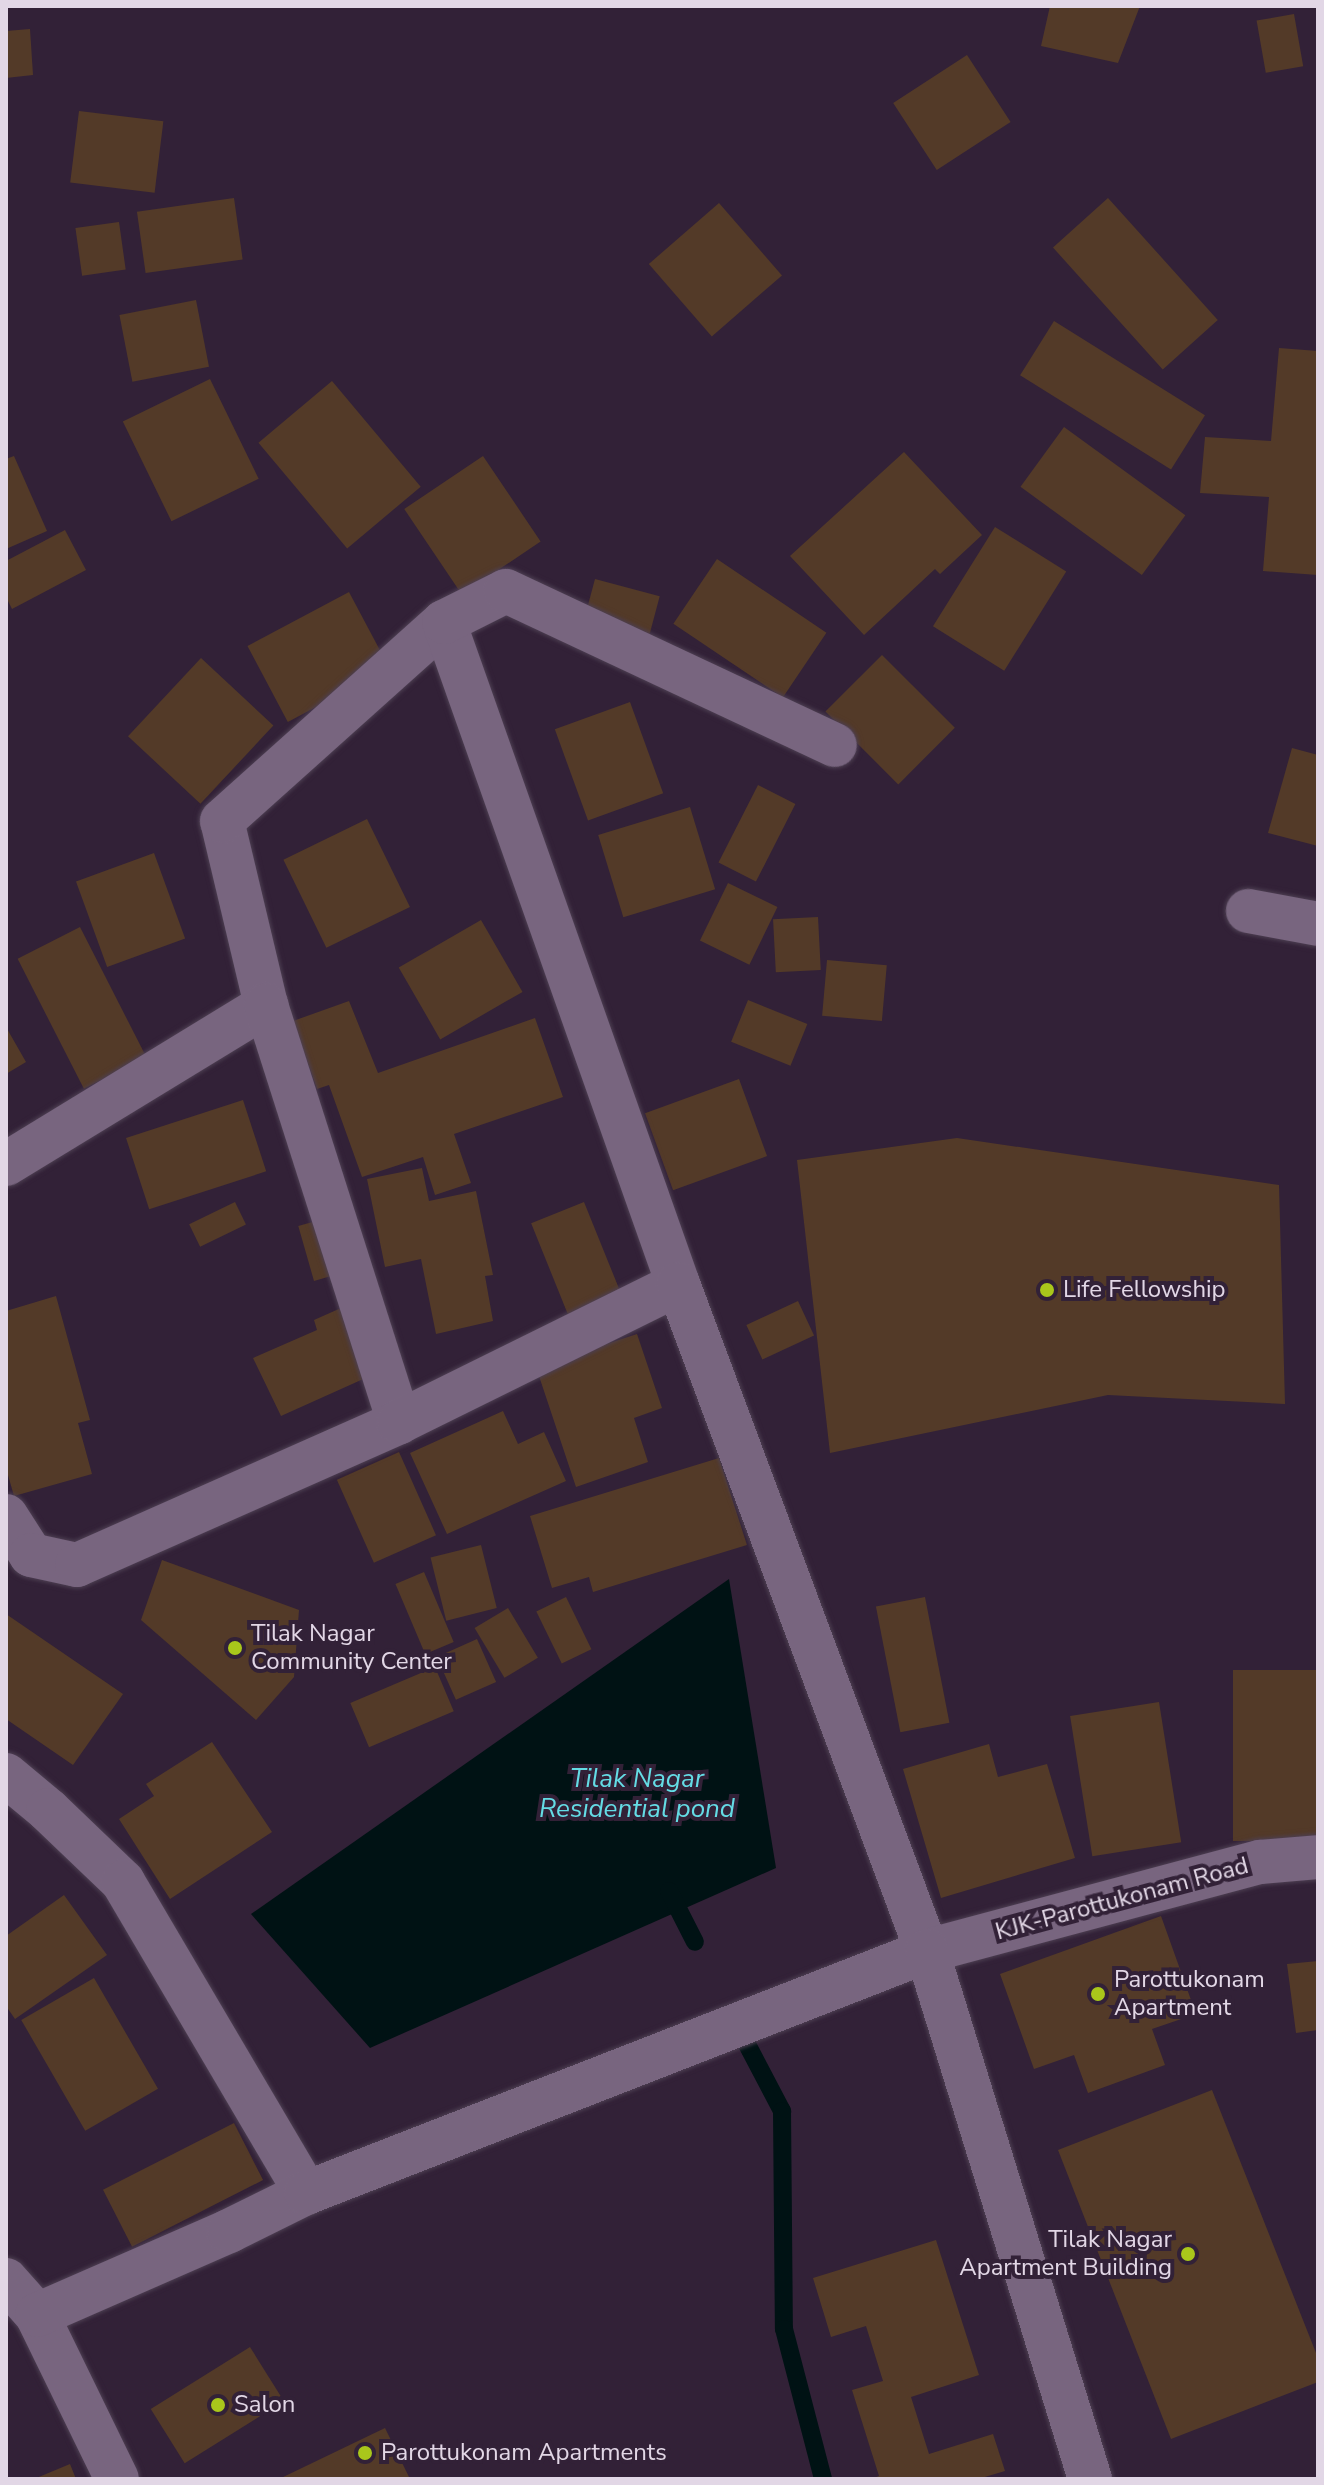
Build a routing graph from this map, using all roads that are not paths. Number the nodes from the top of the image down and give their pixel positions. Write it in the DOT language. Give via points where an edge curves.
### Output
graph roads {
  1 [pos="444,622"];
  2 [pos="835,745"];
  3 [pos="1248,911"];
  4 [pos="1318,924"];
  5 [pos="266,1005"];
  6 [pos="6,1164"];
  7 [pos="678,1284"];
  8 [pos="399,1422"];
  9 [pos="6,1516"];
  10 [pos="6,1775"];
  11 [pos="1318,1857"];
  12 [pos="927,1951"];
  13 [pos="306,2193"];
  14 [pos="6,2280"];
  15 [pos="37,2315"];
  16 [pos="117,2479"];
  17 [pos="1090,2479"];
  1 -- 2 [label="street" via="506,591"];
  1 -- 5 [label="street" via="222,821"];
  1 -- 7 [label="street"];
  3 -- 4 [label="street"];
  5 -- 6 [label="street"];
  5 -- 8 [label="street"];
  7 -- 8 [label="street"];
  7 -- 12 [label="street"];
  8 -- 9 [label="street" via="77,1565 31,1555"];
  10 -- 13 [label="street" via="123,1882"];
  11 -- 12 [label="street, KJK-Parottukonam Road" via="1260,1862"];
  12 -- 13 [label="street, KJK-Parottukonam Road"];
  12 -- 17 [label="street"];
  13 -- 15 [label="street, KJK-Parottukonam Road"];
  14 -- 15 [label="street"];
  15 -- 16 [label="street"];
}
